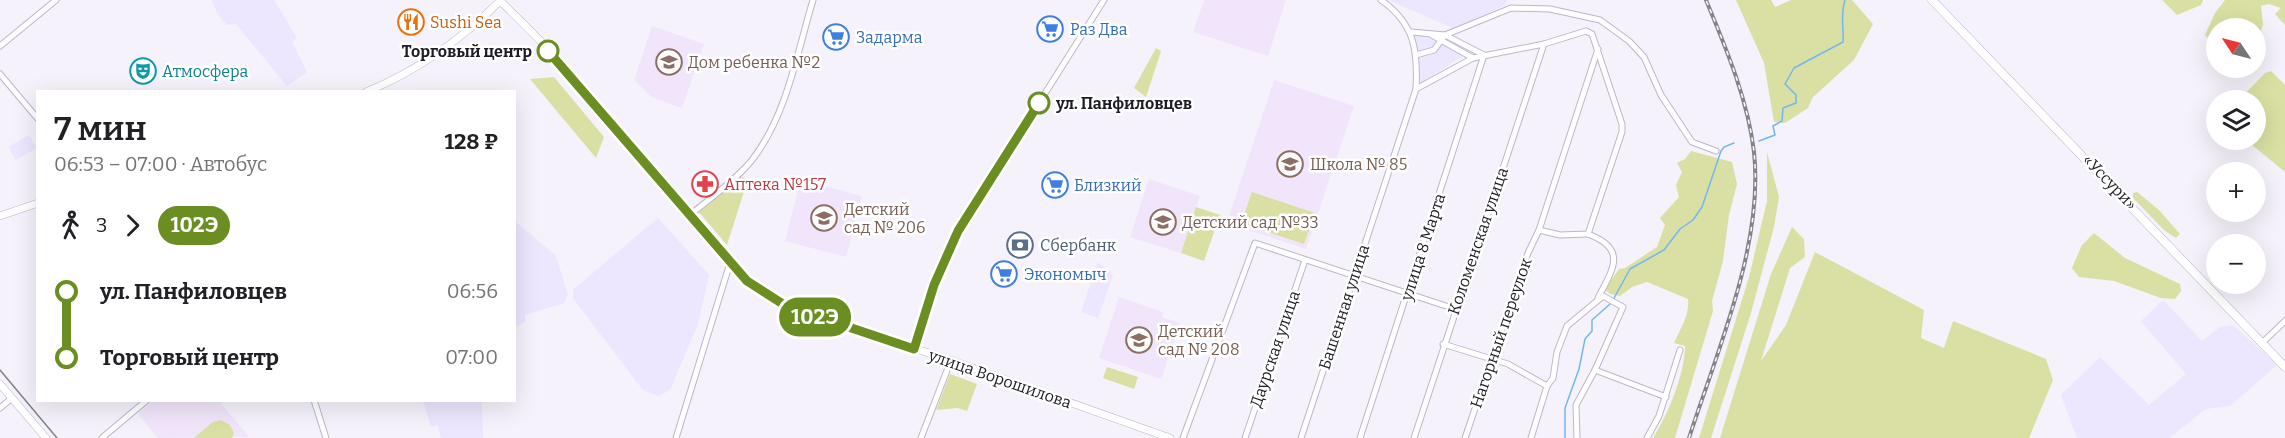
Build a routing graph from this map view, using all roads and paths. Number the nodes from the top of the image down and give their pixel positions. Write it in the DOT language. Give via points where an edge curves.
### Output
graph roads {
  1 [pos="56,0"];
  2 [pos="500,0"];
  3 [pos="813,0"];
  4 [pos="1104,0"];
  5 [pos="1381,0"];
  6 [pos="1932,0"];
  7 [pos="1411,32"];
  8 [pos="1429,34"];
  9 [pos="1445,35"];
  10 [pos="1442,42"];
  11 [pos="1544,44"];
  12 [pos="0,46"];
  13 [pos="1598,49"];
  14 [pos="1416,55"];
  15 [pos="1484,55"];
  16 [pos="1473,58"];
  17 [pos="0,74"];
  18 [pos="1416,89"];
  19 [pos="370,90"];
  20 [pos="36,117"];
  21 [pos="1716,151"];
  22 [pos="36,204"];
  23 [pos="0,216"];
  24 [pos="689,216"];
  25 [pos="1539,230"];
  26 [pos="1588,234"];
  27 [pos="1305,260"];
  28 [pos="730,263"];
  29 [pos="1354,274"];
  30 [pos="1408,293"];
  31 [pos="1598,298"];
  32 [pos="1455,309"];
  33 [pos="2285,321"];
  34 [pos="2264,342"];
  35 [pos="1443,344"];
  36 [pos="914,349"];
  37 [pos="1680,350"];
  38 [pos="951,360"];
  39 [pos="1491,360"];
  40 [pos="2285,367"];
  41 [pos="1595,370"];
  42 [pos="0,384"];
  43 [pos="1547,386"];
  44 [pos="1666,397"];
  45 [pos="12,398"];
  46 [pos="145,402"];
  47 [pos="315,402"];
  48 [pos="0,408"];
  49 [pos="46,438"];
  50 [pos="102,438"];
  51 [pos="326,438"];
  52 [pos="676,438"];
  53 [pos="921,438"];
  54 [pos="1170,438"];
  55 [pos="1183,438"];
  56 [pos="1245,438"];
  57 [pos="1301,438"];
  58 [pos="1360,438"];
  59 [pos="1414,438"];
  60 [pos="1465,438"];
  61 [pos="1531,438"];
  62 [pos="1577,438"];
  63 [pos="1647,438"];
  1 -- 12 [label="street"];
  2 -- 19 [label="main road" via="470,29 433,56"];
  2 -- 24 [label="main road, улица Ворошилова" via="539,40"];
  3 -- 24 [label="street" via="782,104 767,138 751,162"];
  4 -- 36 [label="street" via="958,231 934,285"];
  5 -- 7 [label="street"];
  6 -- 34 [label="highway, «Уссури»"];
  7 -- 8 [label="street"];
  7 -- 14 [label="street, Башенная улица"];
  8 -- 9 [label="street"];
  8 -- 10 [label="street"];
  9 -- 10 [label="street"];
  9 -- 15 [label="street"];
  9 -- 21 [label="street" via="1511,8 1550,9 1600,20 1644,57 1661,95 1692,142"];
  10 -- 14 [label="street" via="1434,50"];
  10 -- 16 [label="street"];
  11 -- 13 [label="street" via="1589,31"];
  11 -- 15 [label="street"];
  11 -- 32 [label="street, Коломенская улица"];
  13 -- 25 [label="street, Нагорный переулок"];
  13 -- 26 [label="street" via="1622,128"];
  14 -- 18 [label="street, Башенная улица"];
  15 -- 16 [label="street"];
  15 -- 30 [label="street, улица 8 Марта"];
  16 -- 18 [label="street"];
  17 -- 20 [label="street"];
  18 -- 29 [label="street, Башенная улица"];
  22 -- 23 [label="main road"];
  24 -- 28 [label="main road, улица Ворошилова"];
  25 -- 26 [label="street" via="1560,235"];
  25 -- 39 [label="street, Нагорный переулок"];
  26 -- 31 [label="street" via="1614,250 1614,261"];
  27 -- 29 [label="street"];
  27 -- 55 [label="street" via="1255,243"];
  27 -- 56 [label="street, Даурская улица"];
  28 -- 36 [label="main road, улица Ворошилова" via="747,281 786,306"];
  28 -- 52 [label="street"];
  29 -- 30 [label="street"];
  29 -- 57 [label="street, Башенная улица"];
  30 -- 32 [label="street"];
  30 -- 58 [label="street, улица 8 Марта"];
  31 -- 41 [label="street" via="1604,296 1623,307"];
  31 -- 43 [label="street" via="1567,326 1553,378"];
  32 -- 35 [label="street, Коломенская улица"];
  33 -- 34 [label="street"];
  34 -- 40 [label="highway, «Уссури»"];
  35 -- 39 [label="street"];
  35 -- 59 [label="street, Коломенская улица"];
  36 -- 38 [label="main road, улица Ворошилова"];
  37 -- 44 [label="street"];
  38 -- 53 [label="street"];
  38 -- 54 [label="main road, улица Ворошилова"];
  39 -- 43 [label="street" via="1508,364"];
  39 -- 60 [label="street, Нагорный переулок"];
  41 -- 44 [label="street"];
  41 -- 62 [label="street" via="1576,405"];
  42 -- 45 [label="main road"];
  43 -- 61 [label="street"];
  44 -- 63 [label="street"];
  45 -- 48 [label="street"];
  45 -- 49 [label="main road"];
  46 -- 50 [label="street"];
  47 -- 51 [label="street"];
}
